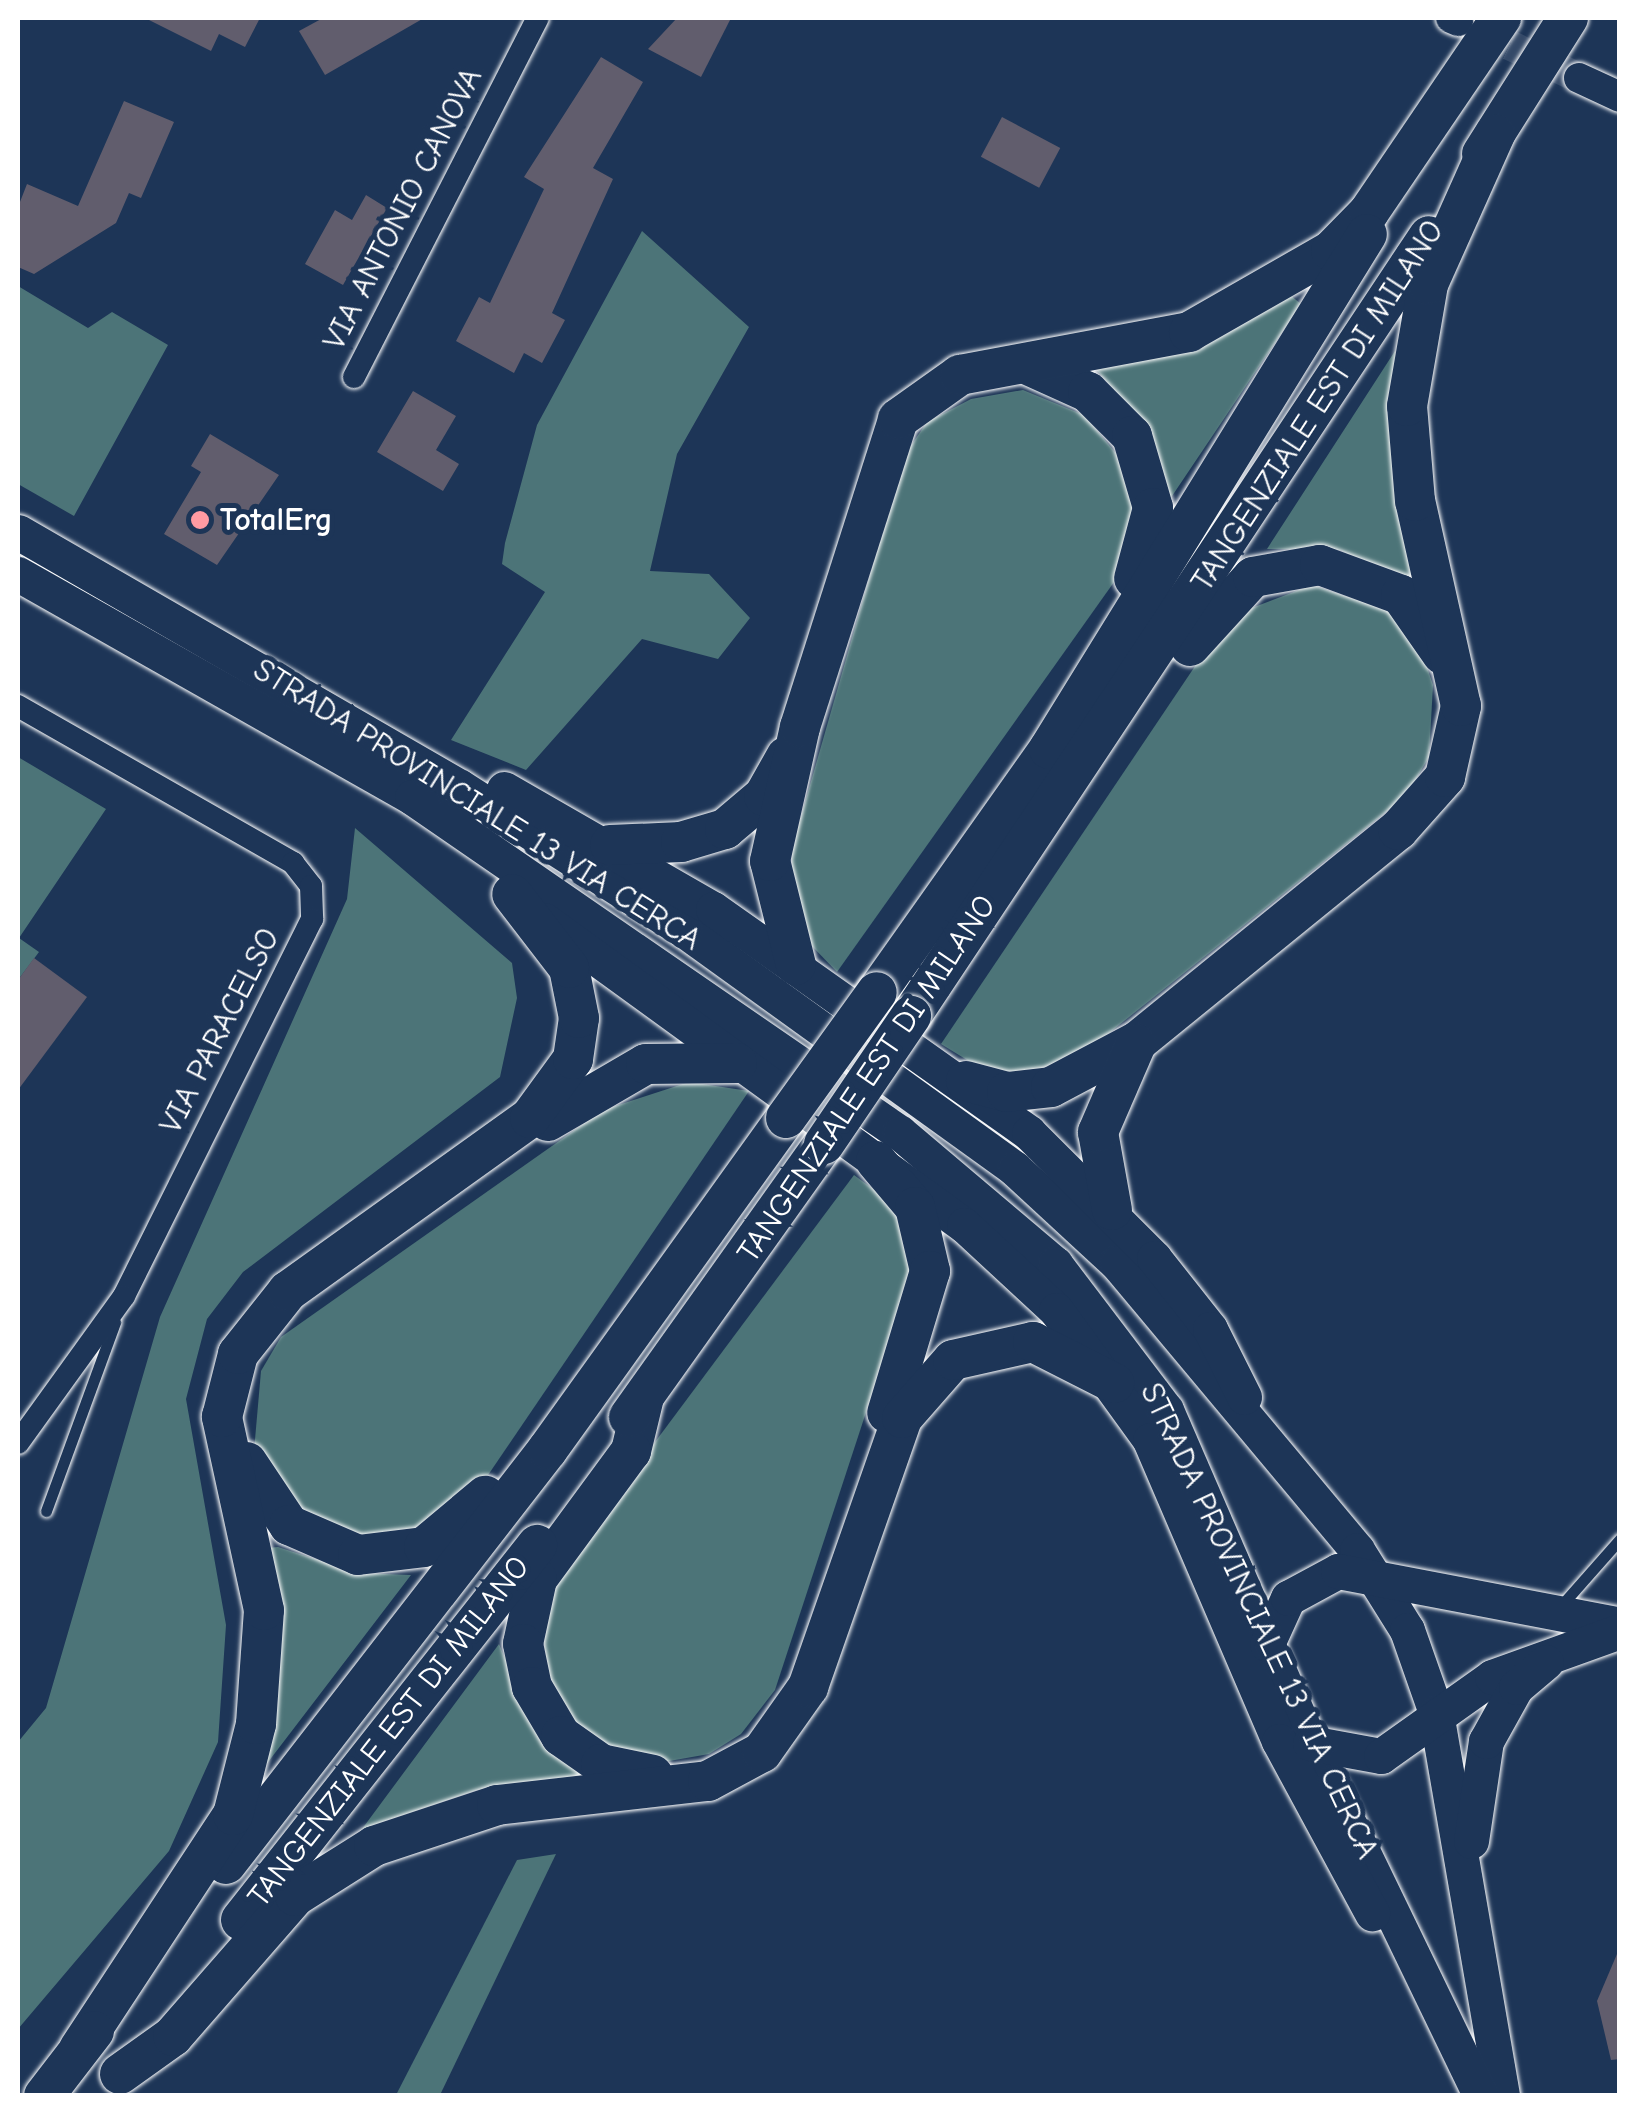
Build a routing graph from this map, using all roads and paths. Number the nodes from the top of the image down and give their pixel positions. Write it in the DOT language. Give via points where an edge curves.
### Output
graph roads {
  1 [pos="538,18"];
  2 [pos="1501,18"];
  3 [pos="1568,18"];
  4 [pos="1580,78"];
  5 [pos="1620,96"];
  6 [pos="1495,134"];
  7 [pos="1026,364"];
  8 [pos="354,377"];
  9 [pos="18,532"];
  10 [pos="18,574"];
  11 [pos="1459,684"];
  12 [pos="248,705"];
  13 [pos="18,706"];
  14 [pos="334,714"];
  15 [pos="800,727"];
  16 [pos="1100,740"];
  17 [pos="1048,749"];
  18 [pos="610,844"];
  19 [pos="512,894"];
  20 [pos="796,965"];
  21 [pos="1138,1040"];
  22 [pos="737,1063"];
  23 [pos="966,1081"];
  24 [pos="876,1161"];
  25 [pos="1112,1210"];
  26 [pos="124,1296"];
  27 [pos="1114,1383"];
  28 [pos="644,1397"];
  29 [pos="1256,1430"];
  30 [pos="18,1443"];
  31 [pos="548,1449"];
  32 [pos="46,1511"];
  33 [pos="1618,1546"];
  34 [pos="1375,1574"];
  35 [pos="1553,1614"];
  36 [pos="1620,1628"];
  37 [pos="1267,1644"];
  38 [pos="1563,1650"];
  39 [pos="1436,1714"];
  40 [pos="1310,1743"];
  41 [pos="1475,1952"];
  42 [pos="79,2049"];
  43 [pos="111,2085"];
  44 [pos="1487,2094"];
  45 [pos="44,2096"];
  1 -- 8 [label="street, VIA ANTONIO CANOVA"];
  2 -- 7 [label="highway" via="1369,212 1330,251 1188,332"];
  2 -- 17 [label="highway, TANGENZIALE EST DI MILANO"];
  3 -- 6 [label="highway, TANGENZIALE EST DI MILANO"];
  4 -- 5 [label="street"];
  6 -- 11 [label="highway" via="1428,284 1407,406 1415,500"];
  6 -- 16 [label="highway, TANGENZIALE EST DI MILANO"];
  7 -- 15 [label="highway" via="947,380 898,419"];
  7 -- 17 [label="highway" via="1118,417 1144,460 1153,508 1129,593"];
  9 -- 14 [label="main road, STRADA PROVINCIALE 13 VIA CERCA"];
  10 -- 12 [label="main road, STRADA PROVINCIALE 13 VIA CERCA"];
  11 -- 16 [label="highway" via="1401,595 1354,571 1294,567 1234,590 1141,713"];
  11 -- 21 [label="highway" via="1460,738 1430,796"];
  12 -- 19 [label="main road"];
  12 -- 37 [label="main road, STRADA PROVINCIALE 13 VIA CERCA" via="412,798 774,1042 1036,1244 1109,1325 1166,1410"];
  13 -- 26 [label="street, VIA PARACELSO" via="292,863 312,886 312,918"];
  14 -- 18 [label="main road"];
  14 -- 29 [label="main road, STRADA PROVINCIALE 13 VIA CERCA" via="684,930 1015,1168 1116,1264"];
  15 -- 18 [label="highway" via="772,786 736,822 681,842"];
  15 -- 20 [label="highway" via="769,872"];
  16 -- 28 [label="highway, TANGENZIALE EST DI MILANO, bridge"];
  17 -- 31 [label="highway, TANGENZIALE EST DI MILANO, bridge"];
  18 -- 20 [label="main road"];
  19 -- 22 [label="main road"];
  19 -- 42 [label="highway" via="569,968 580,1018 573,1060 530,1118 288,1291 238,1354 222,1417 264,1610 256,1724 233,1815 153,1925"];
  20 -- 23 [label="main road"];
  21 -- 23 [label="highway" via="1051,1087 1007,1092"];
  21 -- 25 [label="highway" via="1100,1121"];
  22 -- 24 [label="main road"];
  22 -- 31 [label="highway" via="671,1059 582,1096 283,1315 252,1360 241,1398 248,1466 269,1507 311,1539 358,1555 406,1553 442,1539 504,1473"];
  23 -- 25 [label="main road"];
  24 -- 27 [label="main road" via="1023,1276"];
  24 -- 28 [label="highway" via="920,1218 928,1291 794,1682 744,1746 656,1775 600,1764 562,1736 532,1688 523,1644 538,1579 631,1451"];
  25 -- 29 [label="main road" via="1210,1329"];
  26 -- 30 [label="street, VIA PARACELSO"];
  26 -- 32 [label="lane"];
  27 -- 43 [label="highway" via="1033,1342 953,1360 902,1418 808,1687 762,1752 708,1781 484,1808 374,1846 295,1896 173,2036"];
  27 -- 44 [label="main road" via="1159,1458 1279,1741 1432,2022"];
  28 -- 43 [label="highway, TANGENZIALE EST DI MILANO"];
  29 -- 34 [label="main road, STRADA PROVINCIALE 13 VIA CERCA"];
  31 -- 42 [label="highway, TANGENZIALE EST DI MILANO"];
  33 -- 35 [label="lane"];
  34 -- 35 [label="main road"];
  34 -- 37 [label="main road" via="1331,1572 1300,1586"];
  34 -- 39 [label="main road, STRADA PROVINCIALE 13 VIA CERCA"];
  35 -- 36 [label="main road"];
  36 -- 38 [label="main road"];
  37 -- 40 [label="main road, STRADA PROVINCIALE 13 VIA CERCA"];
  38 -- 39 [label="main road" via="1506,1670"];
  38 -- 41 [label="main road" via="1516,1687 1480,1760"];
  39 -- 40 [label="main road" via="1375,1758"];
  39 -- 41 [label="main road, STRADA PROVINCIALE 13 VIA CERCA"];
  40 -- 44 [label="main road, STRADA PROVINCIALE 13 VIA CERCA"];
  41 -- 44 [label="main road, STRADA PROVINCIALE 13 VIA CERCA"];
  42 -- 45 [label="highway, TANGENZIALE EST DI MILANO"];
}
